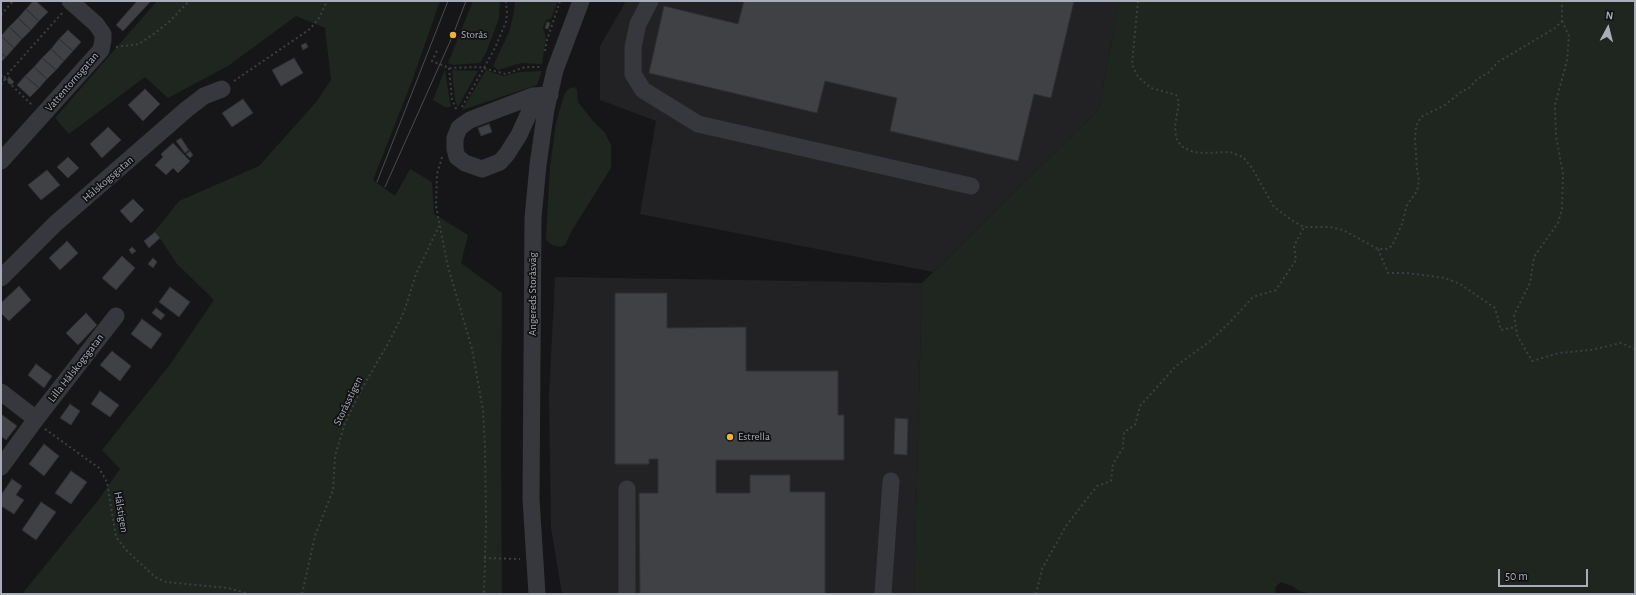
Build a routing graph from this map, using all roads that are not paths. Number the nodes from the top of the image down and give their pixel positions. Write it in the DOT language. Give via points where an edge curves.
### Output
graph roads {
  1 [pos="580,1"];
  2 [pos="650,1"];
  3 [pos="71,2"];
  4 [pos="222,89"];
  5 [pos="550,94"];
  6 [pos="533,96"];
  7 [pos="1,161"];
  8 [pos="971,186"];
  9 [pos="1,278"];
  10 [pos="116,316"];
  11 [pos="1,392"];
  12 [pos="36,419"];
  13 [pos="1,467"];
  14 [pos="891,481"];
  15 [pos="627,489"];
  16 [pos="537,594"];
  17 [pos="627,594"];
  18 [pos="884,594"];
  1 -- 5 [label="street, Angereds Storåsväg" via="555,70"];
  2 -- 8 [label="street" via="638,24 633,47 633,74 642,90 698,124"];
  3 -- 7 [label="street, Vattentornsgatan" via="96,24 103,34 101,50"];
  4 -- 9 [label="street, Hålskogsgatan" via="204,96 187,109 55,224"];
  5 -- 6 [label="street"];
  5 -- 16 [label="street, Angereds Storåsväg" via="538,165 533,218 530,499"];
  6 -- 6 [label="street" via="519,135 500,162 482,169 465,164 457,157 454,149 459,128 470,120"];
  10 -- 12 [label="street, Lilla Hålskogsgatan"];
  11 -- 12 [label="street"];
  12 -- 13 [label="street, Lilla Hålskogsgatan"];
  14 -- 18 [label="street"];
  15 -- 17 [label="street"];
}
